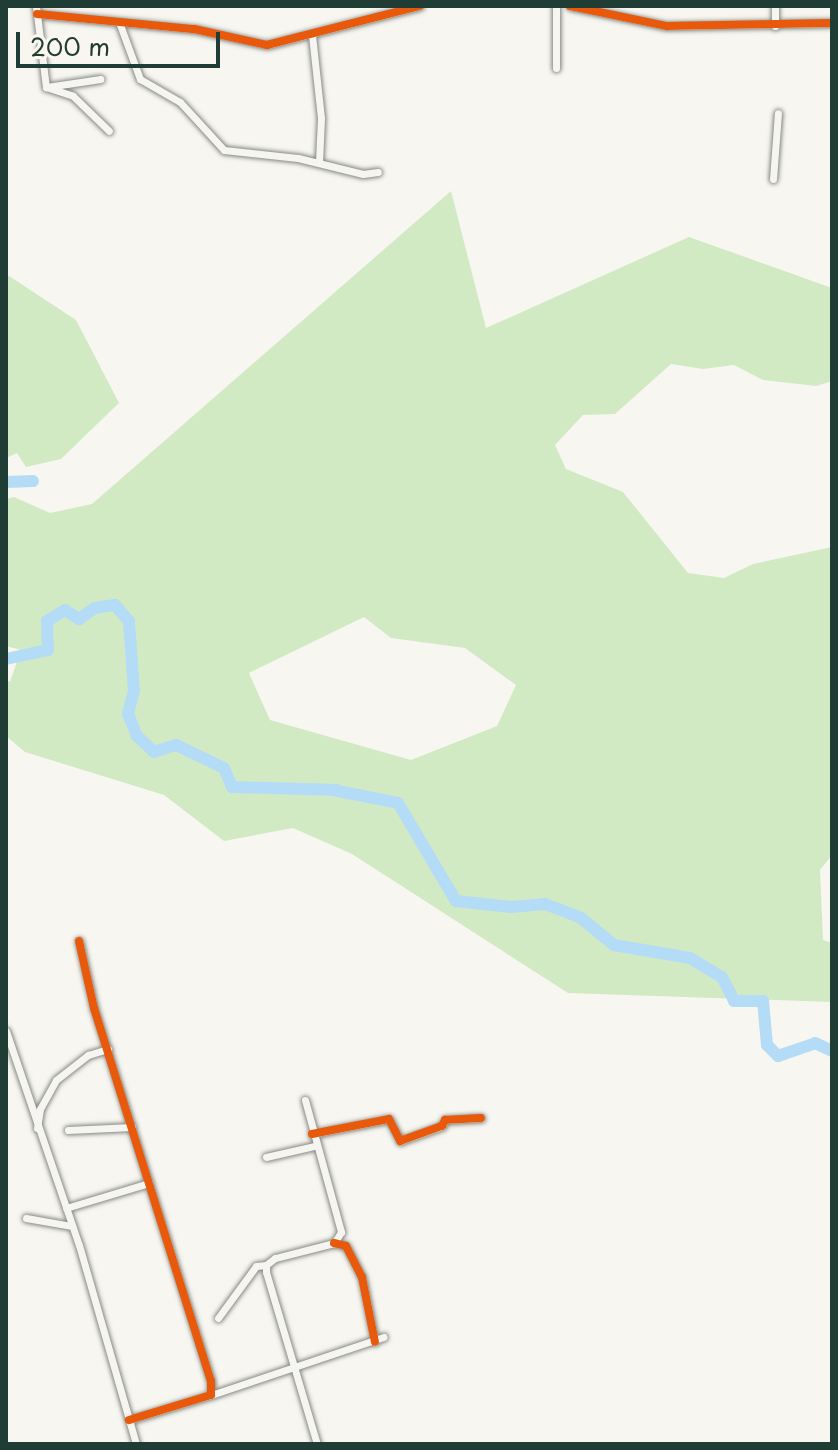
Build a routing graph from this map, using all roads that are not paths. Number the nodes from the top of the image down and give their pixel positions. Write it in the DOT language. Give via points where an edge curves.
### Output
graph roads {
  1 [pos="420,6"];
  2 [pos="556,6"];
  3 [pos="570,6"];
  4 [pos="775,6"];
  5 [pos="36,10"];
  6 [pos="119,22"];
  7 [pos="832,23"];
  8 [pos="775,26"];
  9 [pos="312,35"];
  10 [pos="556,68"];
  11 [pos="100,79"];
  12 [pos="46,87"];
  13 [pos="778,113"];
  14 [pos="109,131"];
  15 [pos="319,162"];
  16 [pos="378,172"];
  17 [pos="773,179"];
  18 [pos="79,941"];
  19 [pos="6,1031"];
  20 [pos="108,1049"];
  21 [pos="305,1100"];
  22 [pos="481,1118"];
  23 [pos="132,1127"];
  24 [pos="37,1128"];
  25 [pos="68,1130"];
  26 [pos="312,1134"];
  27 [pos="314,1146"];
  28 [pos="266,1157"];
  29 [pos="149,1183"];
  30 [pos="66,1208"];
  31 [pos="26,1218"];
  32 [pos="72,1226"];
  33 [pos="334,1243"];
  34 [pos="266,1265"];
  35 [pos="218,1318"];
  36 [pos="383,1337"];
  37 [pos="375,1342"];
  38 [pos="296,1370"];
  39 [pos="211,1395"];
  40 [pos="129,1420"];
  41 [pos="136,1444"];
  42 [pos="317,1444"];
  1 -- 9 [label="street"];
  2 -- 10 [label="street"];
  3 -- 8 [label="street" via="667,26"];
  4 -- 8 [label="street"];
  5 -- 6 [label="street"];
  5 -- 12 [label="street"];
  6 -- 9 [label="street" via="194,29 267,45"];
  6 -- 15 [label="street" via="140,79 180,102 224,150"];
  7 -- 8 [label="street"];
  9 -- 15 [label="street" via="321,118"];
  11 -- 12 [label="street"];
  12 -- 14 [label="street" via="73,96"];
  13 -- 17 [label="street"];
  15 -- 16 [label="street" via="357,173"];
  18 -- 20 [label="street"];
  19 -- 24 [label="street"];
  20 -- 23 [label="street"];
  20 -- 24 [label="street" via="88,1055 56,1080 40,1109"];
  21 -- 26 [label="street"];
  22 -- 26 [label="street" via="445,1120 442,1126 400,1141 389,1119"];
  23 -- 25 [label="street"];
  23 -- 29 [label="street"];
  24 -- 30 [label="street"];
  26 -- 27 [label="street"];
  27 -- 28 [label="street"];
  27 -- 33 [label="street" via="339,1219 341,1232"];
  29 -- 30 [label="street"];
  29 -- 39 [label="street"];
  30 -- 32 [label="street"];
  31 -- 32 [label="street"];
  32 -- 40 [label="street"];
  33 -- 34 [label="street"];
  33 -- 37 [label="street" via="346,1246 359,1270"];
  34 -- 35 [label="street" via="256,1266"];
  34 -- 38 [label="street"];
  36 -- 37 [label="street"];
  37 -- 38 [label="street"];
  38 -- 39 [label="street"];
  38 -- 42 [label="street"];
  39 -- 40 [label="street"];
  40 -- 41 [label="street"];
}
